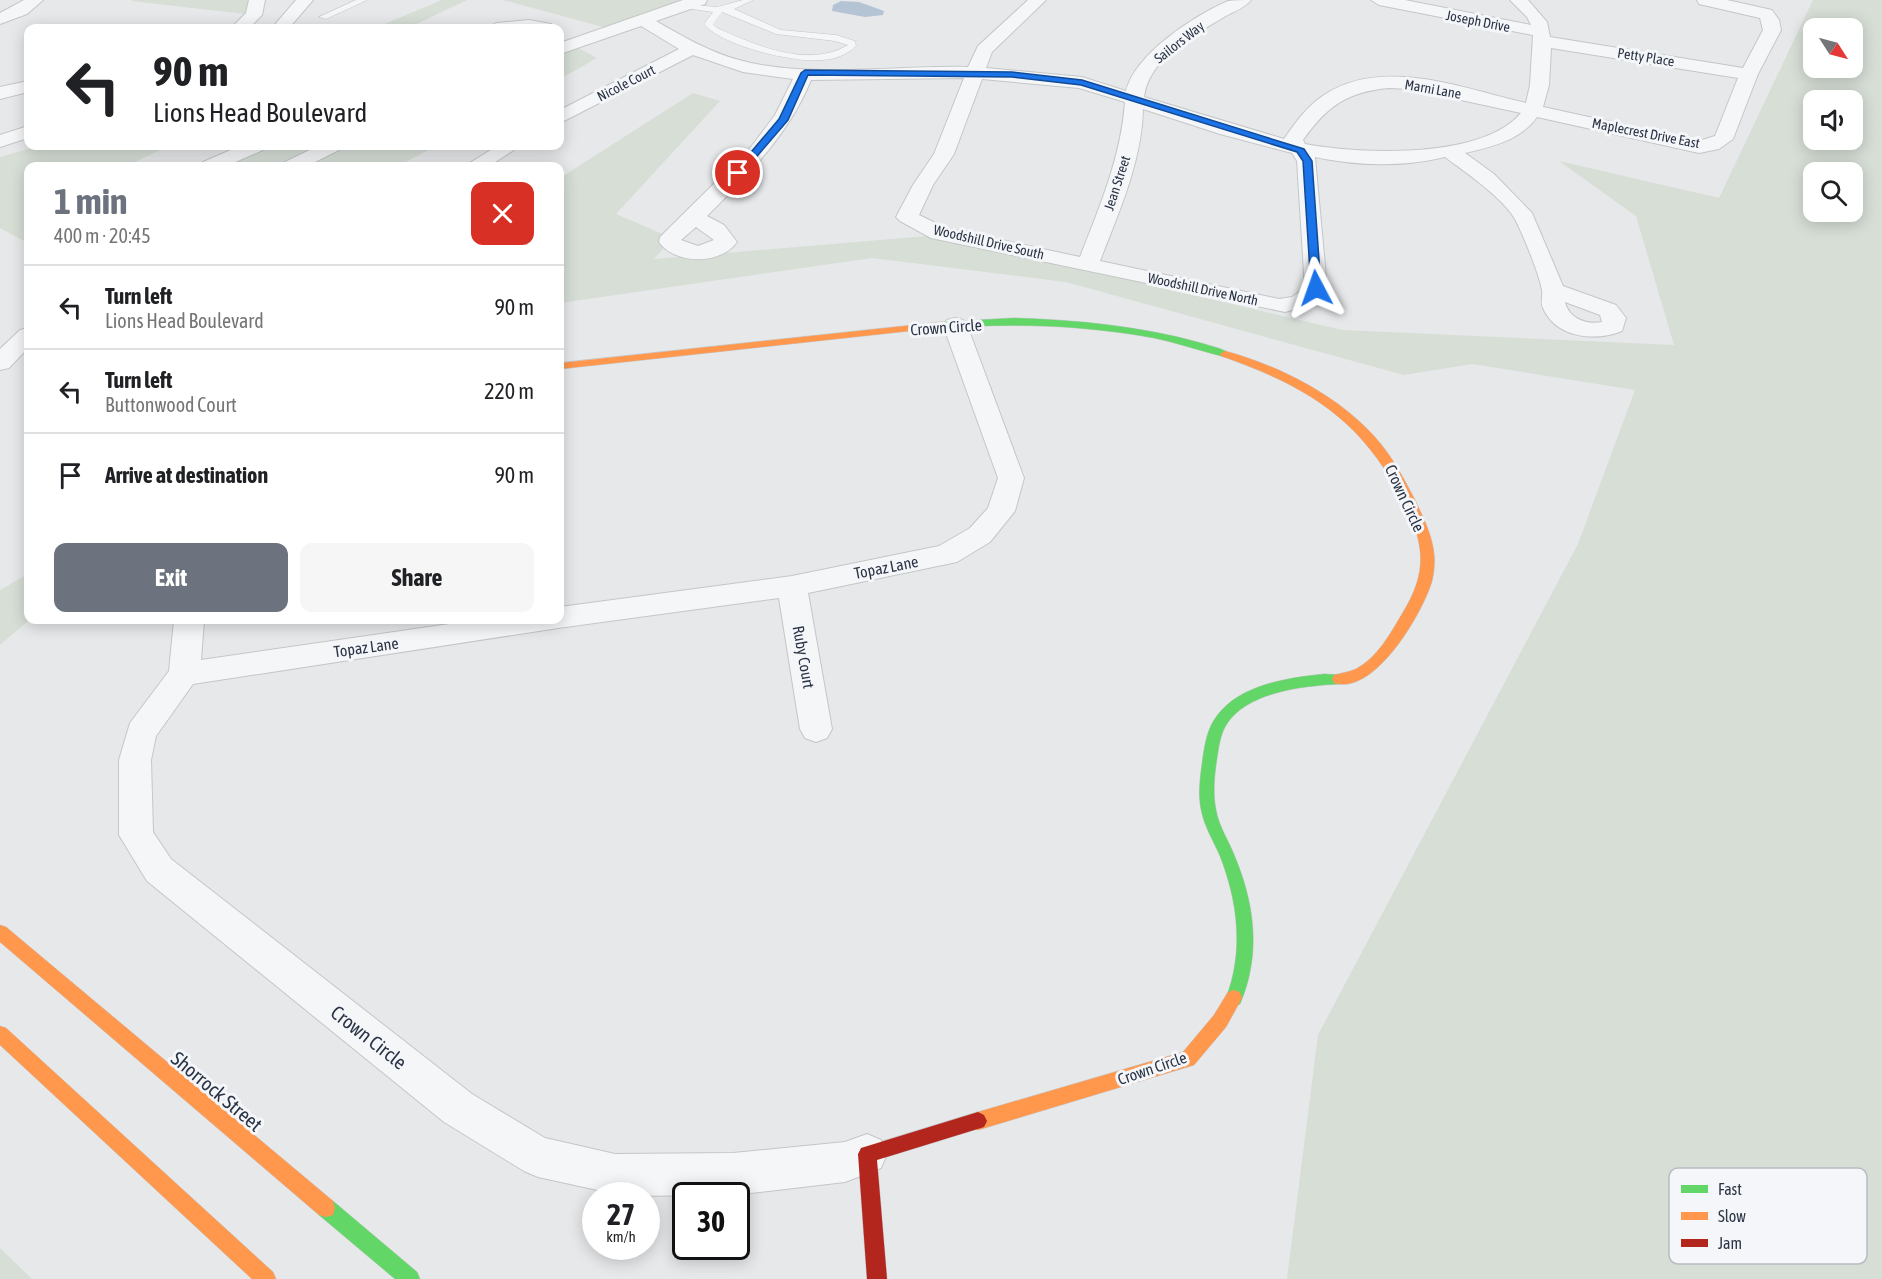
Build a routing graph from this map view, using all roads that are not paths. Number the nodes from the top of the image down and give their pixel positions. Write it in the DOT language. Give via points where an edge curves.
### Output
graph roads {
  1 [pos="34,0"];
  2 [pos="257,0"];
  3 [pos="305,0"];
  4 [pos="363,0"];
  5 [pos="749,0"];
  6 [pos="1038,0"];
  7 [pos="1243,0"];
  8 [pos="1379,0"];
  9 [pos="1518,0"];
  10 [pos="1705,0"];
  11 [pos="691,4"];
  12 [pos="728,10"];
  13 [pos="718,12"];
  14 [pos="323,17"];
  15 [pos="0,20"];
  16 [pos="644,21"];
  17 [pos="244,24"];
  18 [pos="284,24"];
  19 [pos="564,36"];
  20 [pos="1542,37"];
  21 [pos="577,43"];
  22 [pos="564,48"];
  23 [pos="692,49"];
  24 [pos="805,73"];
  25 [pos="975,74"];
  26 [pos="1749,74"];
  27 [pos="24,88"];
  28 [pos="0,93"];
  29 [pos="1135,98"];
  30 [pos="1534,111"];
  31 [pos="564,115"];
  32 [pos="24,133"];
  33 [pos="0,141"];
  34 [pos="247,150"];
  35 [pos="324,150"];
  36 [pos="503,150"];
  37 [pos="1300,150"];
  38 [pos="1449,151"];
  39 [pos="219,162"];
  40 [pos="300,162"];
  41 [pos="482,162"];
  42 [pos="693,218"];
  43 [pos="1088,264"];
  44 [pos="1553,290"];
  45 [pos="955,325"];
  46 [pos="24,339"];
  47 [pos="0,363"];
  48 [pos="564,366"];
  49 [pos="792,586"];
  50 [pos="564,617"];
  51 [pos="189,624"];
  52 [pos="522,624"];
  53 [pos="183,674"];
  54 [pos="816,729"];
  55 [pos="0,932"];
  56 [pos="0,1034"];
  57 [pos="867,1154"];
  58 [pos="266,1279"];
  59 [pos="410,1279"];
  60 [pos="877,1279"];
  1 -- 15 [label="street"];
  2 -- 17 [label="street" via="254,15"];
  3 -- 18 [label="street"];
  4 -- 14 [label="lane"];
  5 -- 12 [label="lane"];
  6 -- 25 [label="street" via="984,50"];
  7 -- 29 [label="street, Sailors Way" via="1192,28 1149,65 1139,78"];
  8 -- 20 [label="street, Joseph Drive"];
  9 -- 20 [label="street" via="1537,16"];
  10 -- 26 [label="street, Maplecrest Drive East" via="1753,9 1770,20 1772,30"];
  11 -- 13 [label="lane"];
  11 -- 16 [label="street"];
  12 -- 13 [label="lane"];
  12 -- 13 [label="lane" via="779,32 836,38 852,46 840,56 765,52 714,30 708,24"];
  16 -- 21 [label="street"];
  16 -- 23 [label="street"];
  19 -- 21 [label="street"];
  20 -- 26 [label="street, Petty Place"];
  20 -- 30 [label="street" via="1540,92"];
  21 -- 22 [label="street"];
  23 -- 24 [label="street" via="745,68"];
  23 -- 31 [label="street, Nicole Court"];
  24 -- 25 [label="street"];
  24 -- 42 [label="street" via="783,120 753,158"];
  25 -- 29 [label="street" via="1046,77"];
  25 -- 43 [label="street, Woodshill Drive South" via="944,154 907,218 939,232"];
  26 -- 30 [label="street, Maplecrest Drive East" via="1722,139 1712,145 1699,147"];
  27 -- 28 [label="street"];
  29 -- 37 [label="street"];
  29 -- 43 [label="street, Jean Street" via="1132,136"];
  30 -- 37 [label="street, Marni Lane" via="1410,83 1372,85 1335,93 1312,113 1293,140"];
  30 -- 38 [label="street" via="1515,129"];
  32 -- 33 [label="street"];
  34 -- 39 [label="street"];
  35 -- 40 [label="street"];
  36 -- 41 [label="street"];
  37 -- 38 [label="street" via="1377,159"];
  37 -- 43 [label="street, Woodshill Drive North" via="1307,161 1316,288 1297,304 1279,306"];
  38 -- 44 [label="street" via="1487,178 1525,217"];
  45 -- 48 [label="street, Crown Circle"];
  45 -- 49 [label="street, Topaz Lane" via="1011,478 1001,511 980,535 947,555"];
  45 -- 57 [label="street, Crown Circle" via="1056,321 1108,327 1185,342 1281,374 1353,423 1385,456 1427,549 1427,571 1419,598 1385,657 1350,678 1318,679 1271,690 1242,702 1222,717 1208,765 1209,816 1231,866 1245,927 1242,978 1221,1022 1188,1059"];
  46 -- 47 [label="street"];
  49 -- 50 [label="street, Topaz Lane"];
  49 -- 54 [label="street, Ruby Court"];
  51 -- 53 [label="street, Crown Circle"];
  52 -- 53 [label="street, Topaz Lane"];
  53 -- 57 [label="street, Crown Circle" via="141,732 135,760 136,835 159,870 458,1108 538,1157 615,1175 734,1174 845,1162"];
  55 -- 59 [label="street, Shorrock Street"];
  56 -- 58 [label="street"];
  57 -- 60 [label="street"];
}
